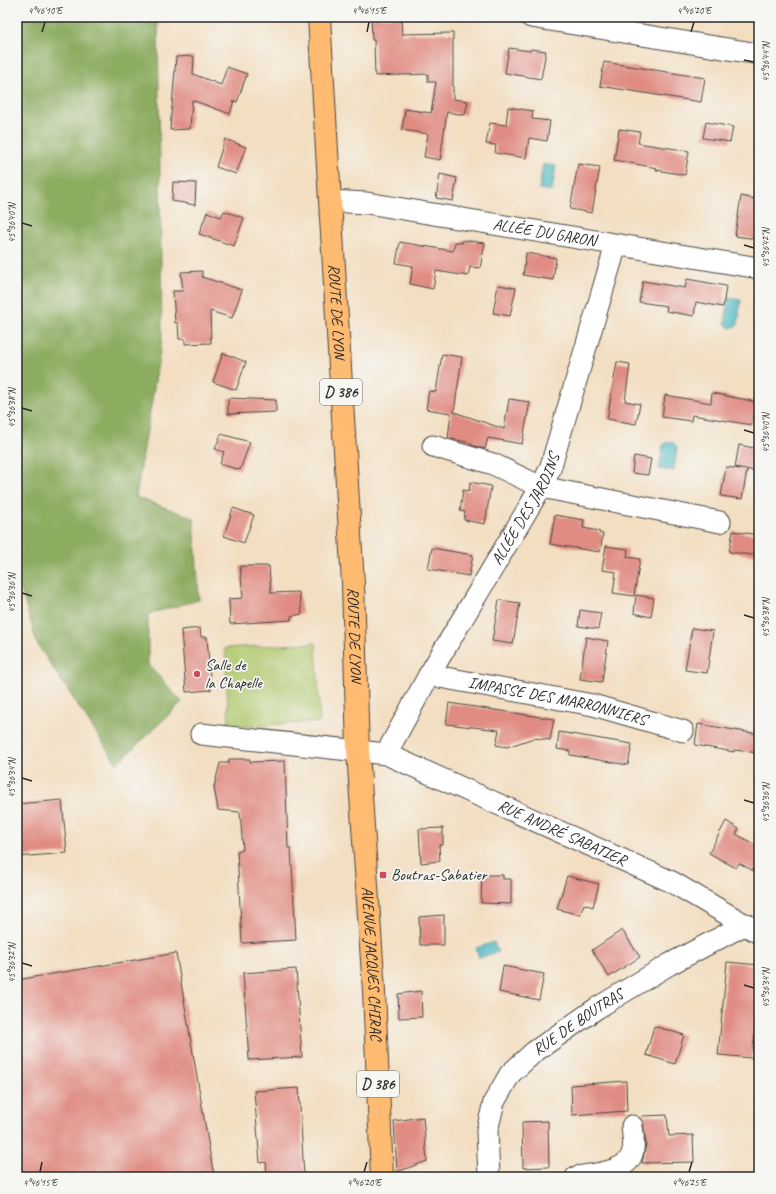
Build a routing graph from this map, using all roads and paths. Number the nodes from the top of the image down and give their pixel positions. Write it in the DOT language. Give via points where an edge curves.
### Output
graph roads {
  1 [pos="319,17"];
  2 [pos="531,17"];
  3 [pos="759,54"];
  4 [pos="330,201"];
  5 [pos="616,244"];
  6 [pos="759,268"];
  7 [pos="433,446"];
  8 [pos="541,487"];
  9 [pos="720,522"];
  10 [pos="429,676"];
  11 [pos="683,731"];
  12 [pos="201,734"];
  13 [pos="358,750"];
  14 [pos="386,754"];
  15 [pos="753,928"];
  16 [pos="632,1126"];
  17 [pos="382,1177"];
  18 [pos="489,1177"];
  19 [pos="576,1177"];
  1 -- 4 [label="main road, ROUTE DE LYON / D 386"];
  2 -- 3 [label="street"];
  4 -- 5 [label="street, ALLÉE DU GARON" via="367,203"];
  4 -- 13 [label="main road, ROUTE DE LYON / D 386" via="353,584"];
  5 -- 6 [label="street, ALLÉE DU GARON"];
  5 -- 8 [label="street, ALLÉE DES JARDINS" via="550,469"];
  7 -- 8 [label="street" via="493,464"];
  8 -- 9 [label="street"];
  8 -- 10 [label="street, ALLÉE DES JARDINS"];
  10 -- 11 [label="street, IMPASSE DES MARRONNIERS" via="593,705"];
  10 -- 14 [label="street, ALLÉE DES JARDINS"];
  12 -- 13 [label="street, RUE ANDRÉ SABATIER"];
  13 -- 14 [label="street, RUE ANDRÉ SABATIER"];
  13 -- 17 [label="main road, AVENUE JACQUES CHIRAC / D 386" via="374,991"];
  14 -- 15 [label="street, RUE ANDRÉ SABATIER" via="672,882"];
  15 -- 18 [label="street, RUE DE BOUTRAS" via="670,964 598,1008 534,1052 510,1074 494,1102 487,1131"];
  16 -- 19 [label="street" via="633,1154 628,1163 615,1169"];
}
